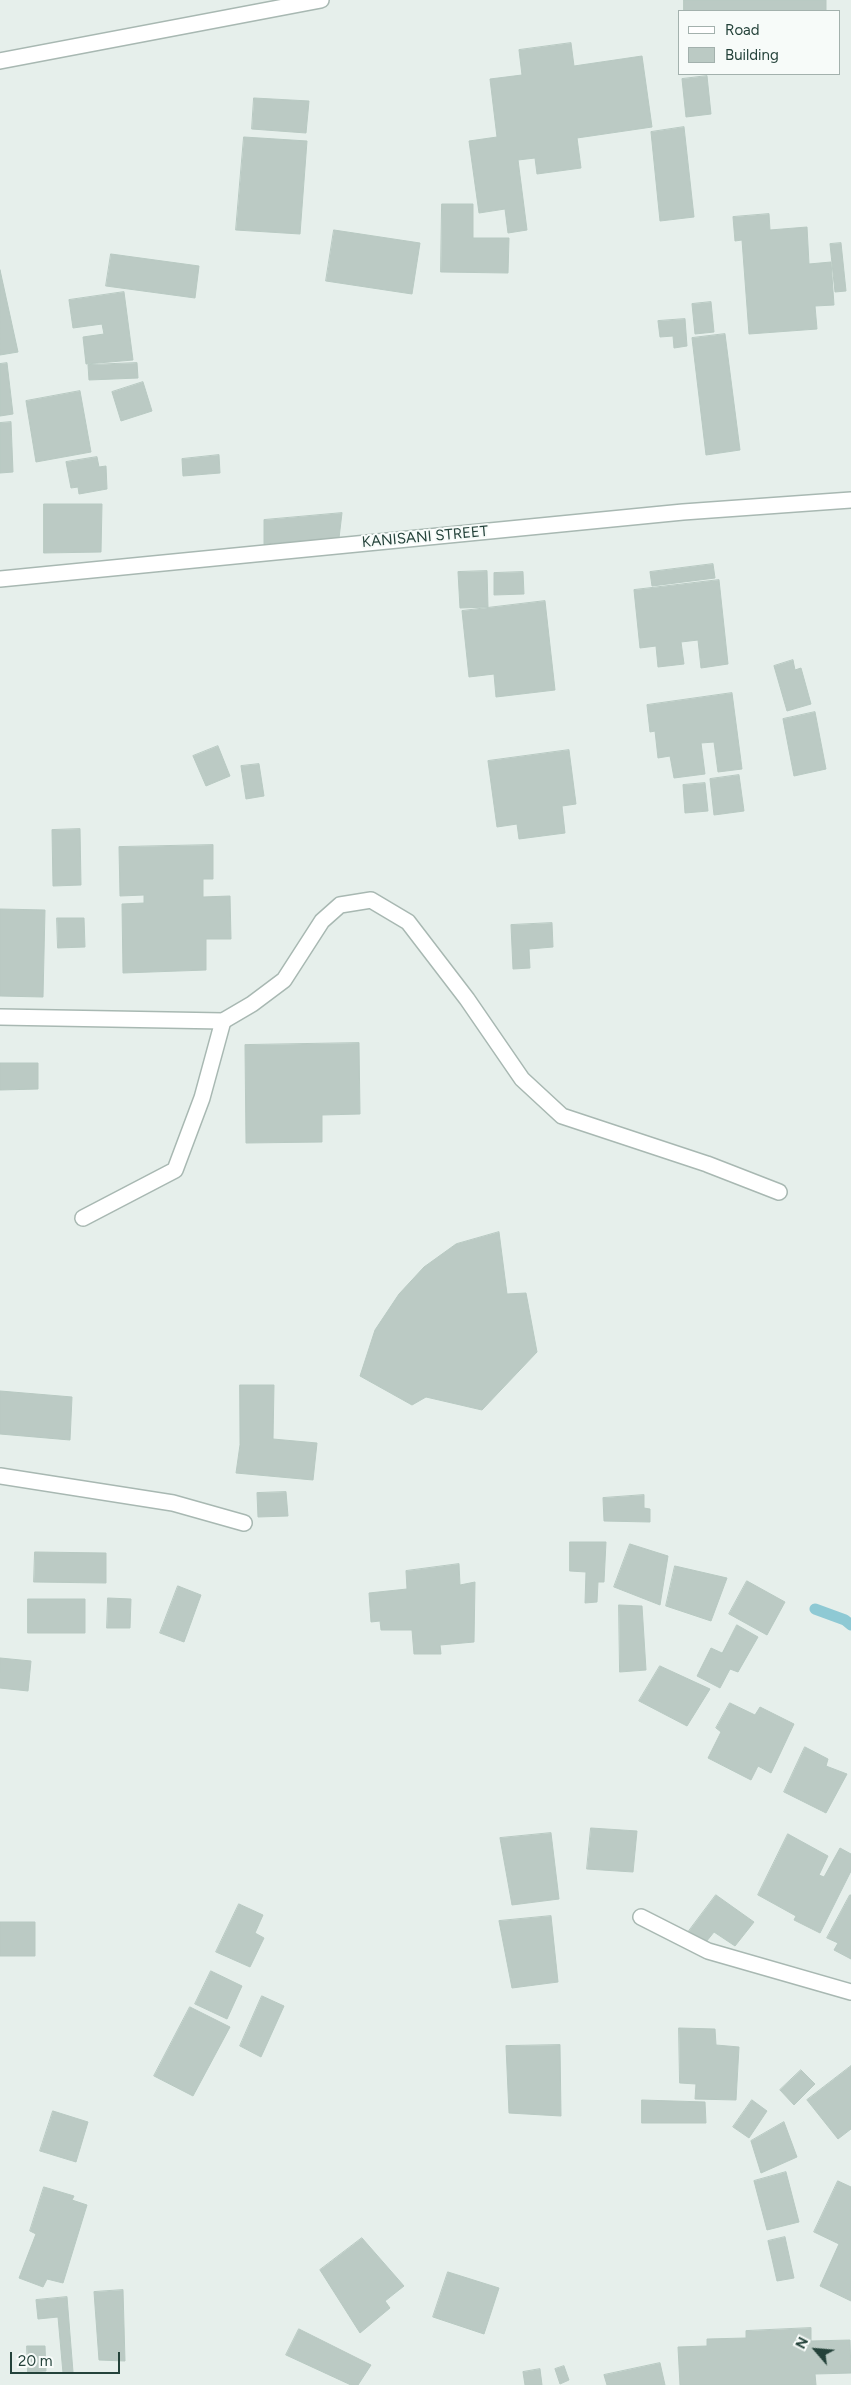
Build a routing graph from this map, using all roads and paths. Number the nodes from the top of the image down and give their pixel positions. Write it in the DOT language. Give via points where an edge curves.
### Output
graph roads {
  1 [pos="321,0"];
  2 [pos="0,61"];
  3 [pos="851,500"];
  4 [pos="0,579"];
  5 [pos="0,1017"];
  6 [pos="224,1021"];
  7 [pos="779,1192"];
  8 [pos="83,1218"];
  9 [pos="0,1476"];
  10 [pos="244,1523"];
  11 [pos="641,1917"];
  12 [pos="851,1992"];
  1 -- 2 [label="street"];
  3 -- 4 [label="street, KANISANI STREET" via="683,512"];
  5 -- 6 [label="street"];
  6 -- 7 [label="street" via="284,980 322,921 340,905 370,900 408,922 522,1079 562,1116 707,1164"];
  6 -- 8 [label="street" via="202,1098 175,1170"];
  9 -- 10 [label="street" via="173,1502"];
  11 -- 12 [label="street" via="708,1951"];
}
